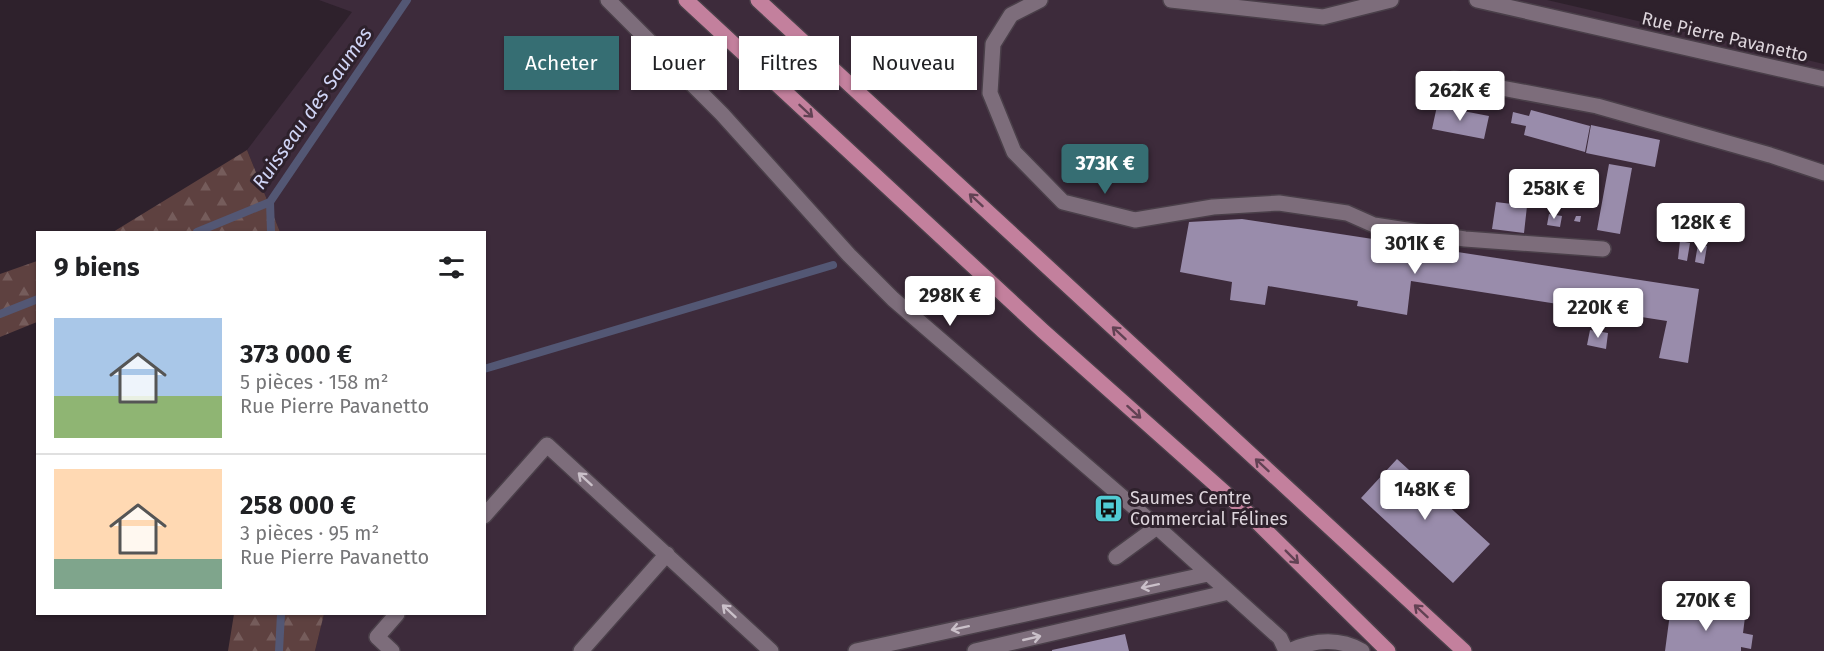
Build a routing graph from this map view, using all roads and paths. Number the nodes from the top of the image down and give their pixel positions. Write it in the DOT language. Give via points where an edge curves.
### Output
graph roads {
  1 [pos="608,0"];
  2 [pos="686,0"];
  3 [pos="758,0"];
  4 [pos="1040,0"];
  5 [pos="1171,0"];
  6 [pos="1391,0"];
  7 [pos="1477,0"];
  8 [pos="1454,79"];
  9 [pos="1824,79"];
  10 [pos="1824,173"];
  11 [pos="1604,249"];
  12 [pos="486,514"];
  13 [pos="1157,527"];
  14 [pos="667,554"];
  15 [pos="1116,557"];
  16 [pos="1208,574"];
  17 [pos="1229,592"];
  18 [pos="396,615"];
  19 [pos="392,651"];
  20 [pos="581,651"];
  21 [pos="771,651"];
  22 [pos="856,651"];
  23 [pos="975,651"];
  24 [pos="1287,651"];
  25 [pos="1362,651"];
  26 [pos="1388,651"];
  27 [pos="1464,651"];
  1 -- 13 [label="street" via="723,114 893,299"];
  2 -- 26 [label="main road, one-way" via="1043,331 1251,516"];
  27 -- 3 [label="main road, one-way"];
  4 -- 11 [label="street" via="1011,15 993,44 990,93 1014,152 1063,202 1135,220 1213,207 1279,203 1347,213 1374,225 1465,239"];
  5 -- 6 [label="street" via="1323,17"];
  7 -- 9 [label="street, Rue Pierre Pavanetto"];
  8 -- 10 [label="street" via="1597,106"];
  14 -- 12 [label="street, one-way" via="547,445"];
  13 -- 15 [label="street"];
  13 -- 16 [label="street"];
  14 -- 20 [label="street"];
  21 -- 14 [label="street, one-way"];
  16 -- 17 [label="street"];
  16 -- 22 [label="street, one-way"];
  23 -- 17 [label="street, one-way"];
  17 -- 24 [label="street" via="1280,638"];
  18 -- 19 [label="street" via="377,636"];
  24 -- 25 [label="street" via="1308,642 1347,642"];
}
